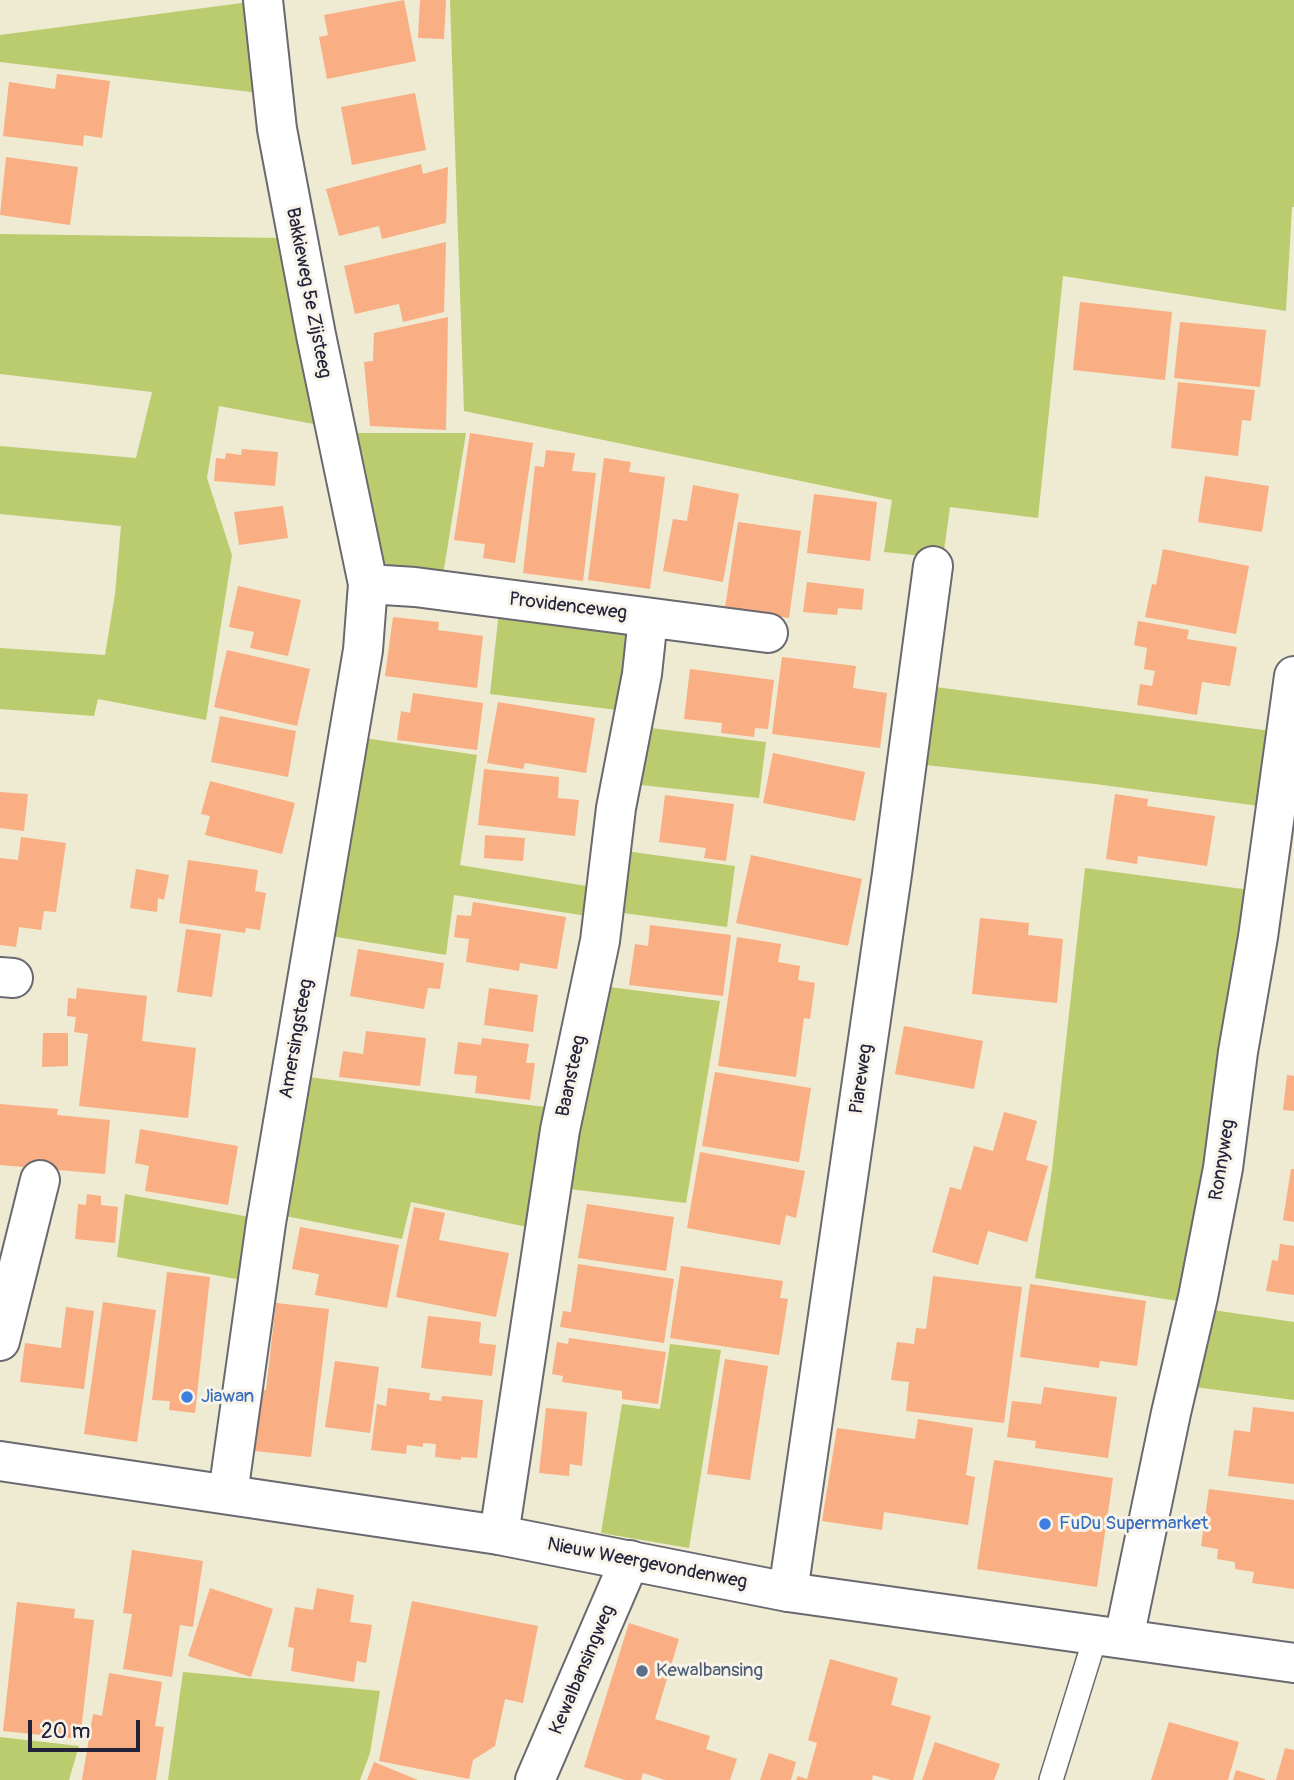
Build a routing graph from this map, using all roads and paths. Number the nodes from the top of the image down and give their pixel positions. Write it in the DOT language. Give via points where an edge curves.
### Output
graph roads {
  1 [pos="263,0"];
  2 [pos="933,566"];
  3 [pos="368,584"];
  4 [pos="648,618"];
  5 [pos="768,633"];
  6 [pos="1294,676"];
  7 [pos="40,1181"];
  8 [pos="0,1342"];
  9 [pos="0,1461"];
  10 [pos="228,1494"];
  11 [pos="499,1535"];
  12 [pos="630,1560"];
  13 [pos="788,1592"];
  14 [pos="1110,1637"];
  15 [pos="1294,1664"];
  16 [pos="536,1780"];
  17 [pos="1051,1780"];
  1 -- 3 [label="street, Bakkieweg 5e Zijsteeg" via="280,142"];
  2 -- 13 [label="street, Piareweg"];
  3 -- 4 [label="street, Providenceweg"];
  3 -- 10 [label="street, Amersingsteeg" via="362,650 266,1223"];
  4 -- 5 [label="street, Providenceweg"];
  4 -- 11 [label="street, Baansteeg" via="616,808 600,941 560,1130"];
  6 -- 14 [label="street, Ronnyweg" via="1223,1168 1198,1297"];
  7 -- 8 [label="street"];
  9 -- 10 [label="street, Nieuw Weergevondenweg"];
  10 -- 11 [label="street, Nieuw Weergevondenweg"];
  11 -- 12 [label="street, Nieuw Weergevondenweg"];
  12 -- 13 [label="street, Nieuw Weergevondenweg"];
  12 -- 16 [label="street, Kewalbansingweg"];
  13 -- 14 [label="street, Nieuw Weergevondenweg"];
  14 -- 15 [label="street, Nieuw Weergevondenweg"];
  14 -- 17 [label="lane"];
}
